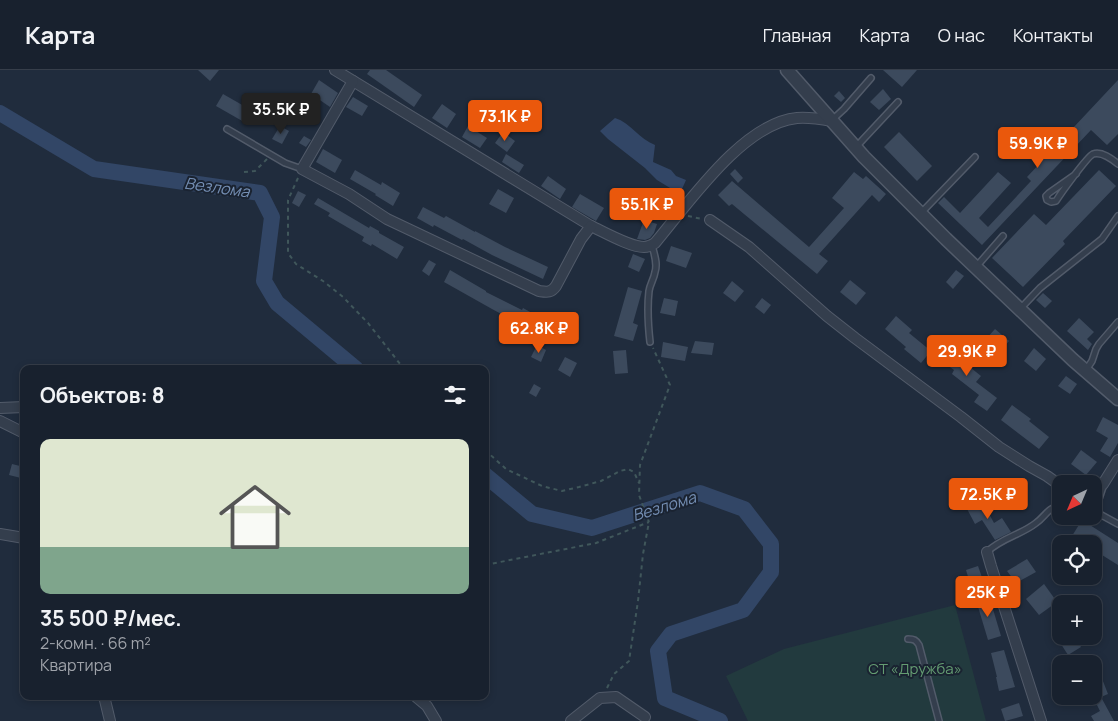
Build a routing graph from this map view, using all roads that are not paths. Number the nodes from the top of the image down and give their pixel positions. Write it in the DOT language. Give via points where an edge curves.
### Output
graph roads {
  1 [pos="335,70"];
  2 [pos="786,70"];
  3 [pos="871,78"];
  4 [pos="353,80"];
  5 [pos="898,102"];
  6 [pos="832,121"];
  7 [pos="227,129"];
  8 [pos="856,148"];
  9 [pos="975,157"];
  10 [pos="1118,164"];
  11 [pos="302,169"];
  12 [pos="1076,174"];
  13 [pos="921,214"];
  14 [pos="1118,216"];
  15 [pos="710,220"];
  16 [pos="591,226"];
  17 [pos="1002,236"];
  18 [pos="652,245"];
  19 [pos="976,267"];
  20 [pos="1020,309"];
  21 [pos="1118,322"];
  22 [pos="650,342"];
  23 [pos="1086,371"];
  24 [pos="1118,399"];
  25 [pos="20,407"];
  26 [pos="0,408"];
  27 [pos="0,421"];
  28 [pos="20,431"];
  29 [pos="1118,460"];
  30 [pos="1052,480"];
  31 [pos="1104,484"];
  32 [pos="1102,489"];
  33 [pos="1052,508"];
  34 [pos="1102,515"];
  35 [pos="1118,524"];
  36 [pos="0,534"];
  37 [pos="20,537"];
  38 [pos="988,552"];
  39 [pos="908,639"];
  40 [pos="105,700"];
  41 [pos="420,700"];
  42 [pos="645,716"];
  43 [pos="110,721"];
  44 [pos="436,721"];
  45 [pos="571,721"];
  46 [pos="939,721"];
  47 [pos="1041,721"];
  1 -- 4 [label="street"];
  2 -- 6 [label="street"];
  3 -- 6 [label="lane"];
  4 -- 11 [label="street"];
  4 -- 16 [label="street"];
  5 -- 8 [label="lane"];
  6 -- 8 [label="street"];
  6 -- 18 [label="street" via="796,118 761,131 720,165"];
  7 -- 11 [label="lane" via="284,163"];
  8 -- 13 [label="street"];
  9 -- 13 [label="lane"];
  10 -- 12 [label="lane" via="1103,154 1093,154"];
  11 -- 16 [label="street" via="387,218 539,291 552,292"];
  12 -- 12 [label="lane" via="1056,201 1047,200 1049,193"];
  13 -- 19 [label="street"];
  14 -- 20 [label="lane" via="1102,240 1040,288"];
  15 -- 30 [label="street" via="749,247 827,316 998,447"];
  16 -- 18 [label="street" via="641,247"];
  17 -- 19 [label="lane"];
  18 -- 22 [label="lane" via="656,268 649,293"];
  19 -- 20 [label="street"];
  20 -- 23 [label="street"];
  21 -- 23 [label="lane" via="1099,344"];
  23 -- 24 [label="street"];
  25 -- 26 [label="street"];
  27 -- 28 [label="street"];
  29 -- 31 [label="street"];
  31 -- 32 [label="lane"];
  33 -- 38 [label="lane" via="1035,524"];
  34 -- 35 [label="lane"];
  36 -- 37 [label="street"];
  38 -- 47 [label="street"];
  39 -- 46 [label="lane" via="919,645"];
  40 -- 43 [label="street"];
  41 -- 44 [label="street"];
  42 -- 45 [label="street" via="616,697 600,698"];
}
